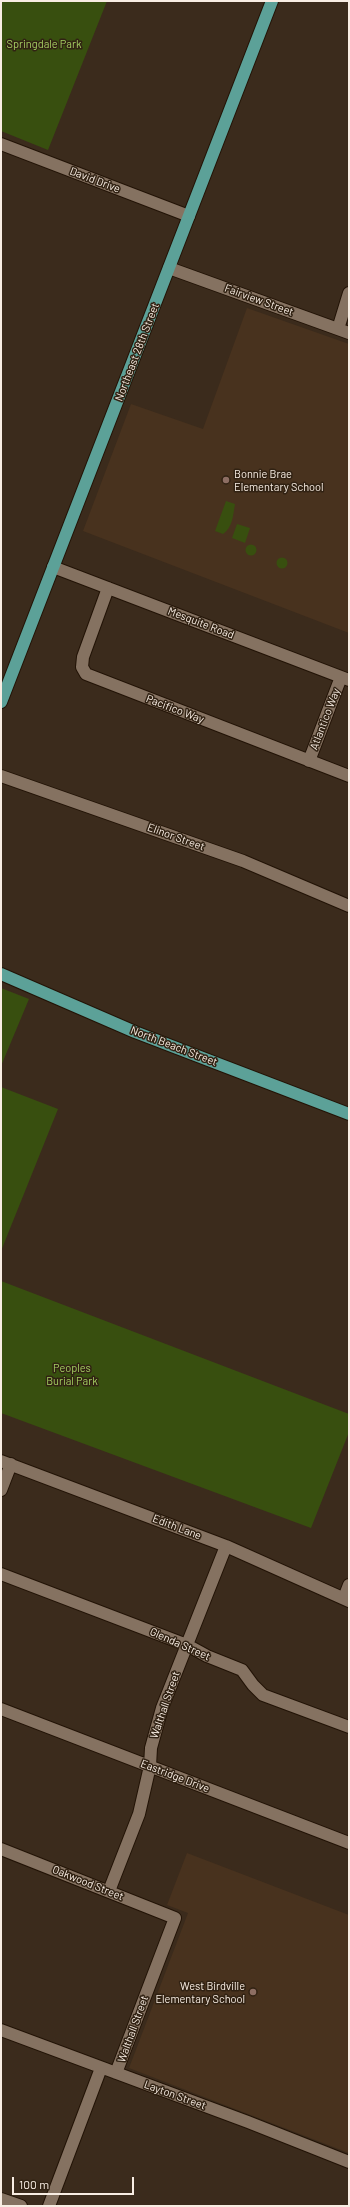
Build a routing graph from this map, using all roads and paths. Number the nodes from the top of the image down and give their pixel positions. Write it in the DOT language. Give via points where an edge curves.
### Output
graph roads {
  1 [pos="272,1"];
  2 [pos="1,144"];
  3 [pos="189,216"];
  4 [pos="169,268"];
  5 [pos="349,293"];
  6 [pos="344,331"];
  7 [pos="54,567"];
  8 [pos="108,588"];
  9 [pos="345,678"];
  10 [pos="1,702"];
  11 [pos="309,761"];
  12 [pos="1,776"];
  13 [pos="349,776"];
  14 [pos="349,906"];
  15 [pos="1,974"];
  16 [pos="349,1114"];
  17 [pos="6,1462"];
  18 [pos="1,1490"];
  19 [pos="226,1546"];
  20 [pos="1,1574"];
  21 [pos="349,1585"];
  22 [pos="346,1599"];
  23 [pos="187,1645"];
  24 [pos="1,1709"];
  25 [pos="349,1727"];
  26 [pos="150,1766"];
  27 [pos="349,1843"];
  28 [pos="1,1849"];
  29 [pos="109,1891"];
  30 [pos="174,1918"];
  31 [pos="1,2030"];
  32 [pos="101,2068"];
  33 [pos="116,2073"];
  34 [pos="349,2162"];
  35 [pos="1,2199"];
  36 [pos="21,2206"];
  37 [pos="49,2206"];
  1 -- 3 [label="main road, Northeast 28th Street"];
  2 -- 3 [label="street, David Drive"];
  3 -- 4 [label="main road, Northeast 28th Street"];
  4 -- 6 [label="street, Fairview Street"];
  4 -- 7 [label="main road, Northeast 28th Street"];
  5 -- 6 [label="street"];
  7 -- 8 [label="street, Mesquite Road"];
  7 -- 10 [label="main road, Northeast 28th Street"];
  8 -- 9 [label="street, Mesquite Road"];
  8 -- 11 [label="street, Pacifico Way" via="83,657 82,667 86,674"];
  9 -- 11 [label="street, Atlantico Way"];
  11 -- 13 [label="street, Pacifico Way"];
  12 -- 14 [label="street, Elinor Street" via="243,861"];
  15 -- 16 [label="main road, North Beach Street" via="136,1032"];
  17 -- 18 [label="street"];
  17 -- 19 [label="street, Edith Lane"];
  19 -- 22 [label="street, Edith Lane"];
  19 -- 23 [label="street, Walthall Street"];
  20 -- 23 [label="street, Glenda Street"];
  21 -- 22 [label="street"];
  23 -- 25 [label="street, Glenda Street" via="242,1670 263,1695"];
  23 -- 26 [label="street, Walthall Street" via="162,1708 151,1748"];
  24 -- 26 [label="street, Eastridge Drive"];
  26 -- 27 [label="street, Eastridge Drive"];
  26 -- 29 [label="street, Walthall Street" via="138,1814"];
  28 -- 29 [label="street, Oakwood Street"];
  29 -- 30 [label="street, Oakwood Street"];
  30 -- 33 [label="street, Walthall Street"];
  31 -- 32 [label="street, Layton Street"];
  32 -- 33 [label="street, Layton Street"];
  32 -- 37 [label="street, Walthall Street"];
  33 -- 34 [label="street, Layton Street"];
  35 -- 36 [label="street"];
}
